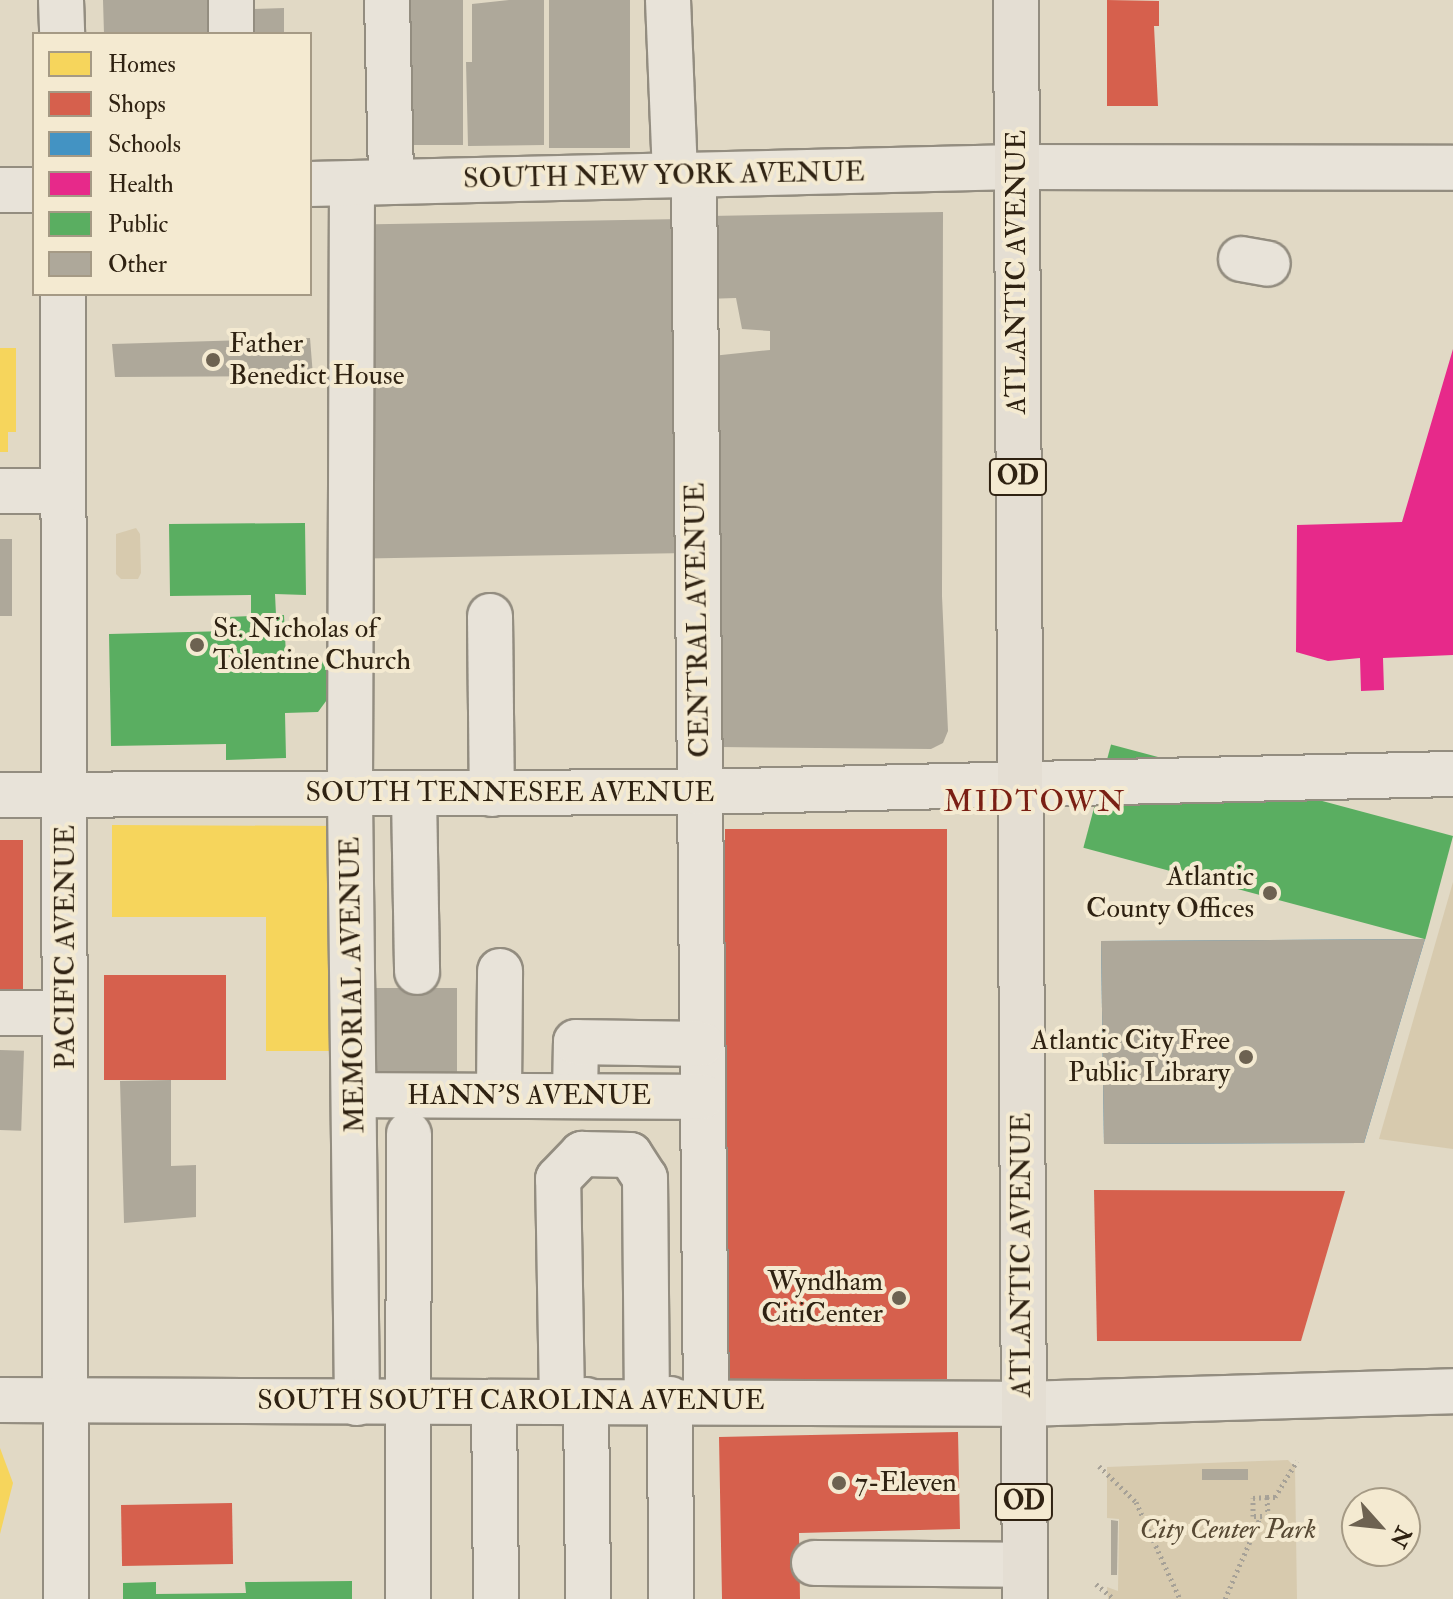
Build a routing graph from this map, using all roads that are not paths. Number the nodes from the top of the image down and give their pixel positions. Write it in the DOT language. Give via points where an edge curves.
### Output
graph roads {
  1 [pos="61,0"];
  2 [pos="231,0"];
  3 [pos="387,0"];
  4 [pos="668,0"];
  5 [pos="1016,0"];
  6 [pos="62,32"];
  7 [pos="231,32"];
  8 [pos="1017,167"];
  9 [pos="1453,168"];
  10 [pos="685,175"];
  11 [pos="351,183"];
  12 [pos="0,190"];
  13 [pos="32,190"];
  14 [pos="63,296"];
  15 [pos="0,491"];
  16 [pos="61,491"];
  17 [pos="490,616"];
  18 [pos="1453,774"];
  19 [pos="1020,786"];
  20 [pos="68,792"];
  21 [pos="699,792"];
  22 [pos="492,794"];
  23 [pos="0,795"];
  24 [pos="414,795"];
  25 [pos="350,796"];
  26 [pos="500,971"];
  27 [pos="417,972"];
  28 [pos="0,1013"];
  29 [pos="65,1013"];
  30 [pos="701,1044"];
  31 [pos="499,1093"];
  32 [pos="575,1094"];
  33 [pos="356,1095"];
  34 [pos="702,1097"];
  35 [pos="409,1134"];
  36 [pos="1453,1391"];
  37 [pos="65,1399"];
  38 [pos="0,1400"];
  39 [pos="574,1400"];
  40 [pos="674,1400"];
  41 [pos="407,1402"];
  42 [pos="494,1402"];
  43 [pos="357,1403"];
  44 [pos="1023,1404"];
  45 [pos="814,1563"];
  46 [pos="1025,1582"];
  47 [pos="66,1599"];
  48 [pos="408,1599"];
  49 [pos="496,1599"];
  50 [pos="588,1599"];
  51 [pos="671,1599"];
  1 -- 6 [label="street"];
  2 -- 7 [label="street"];
  3 -- 11 [label="street, MEMORIAL AVENUE"];
  4 -- 10 [label="street, CENTRAL AVENUE"];
  5 -- 8 [label="highway, ATLANTIC AVENUE / OD"];
  8 -- 9 [label="street, SOUTH NEW YORK AVENUE"];
  8 -- 10 [label="street, SOUTH NEW YORK AVENUE"];
  8 -- 19 [label="highway, ATLANTIC AVENUE / OD"];
  10 -- 11 [label="street, SOUTH NEW YORK AVENUE"];
  10 -- 21 [label="street, CENTRAL AVENUE"];
  11 -- 25 [label="street, MEMORIAL AVENUE"];
  12 -- 13 [label="street"];
  14 -- 16 [label="street, PACIFIC AVENUE"];
  15 -- 16 [label="street"];
  16 -- 20 [label="street, PACIFIC AVENUE"];
  17 -- 22 [label="street"];
  18 -- 19 [label="street, SOUTH TENNESEE AVENUE"];
  19 -- 21 [label="street, SOUTH TENNESEE AVENUE"];
  19 -- 44 [label="highway, ATLANTIC AVENUE / OD"];
  20 -- 23 [label="street, SOUTH TENNESEE AVENUE"];
  20 -- 25 [label="street, SOUTH TENNESEE AVENUE"];
  20 -- 29 [label="street, PACIFIC AVENUE"];
  21 -- 22 [label="street, SOUTH TENNESEE AVENUE"];
  21 -- 30 [label="street, CENTRAL AVENUE"];
  22 -- 24 [label="street, SOUTH TENNESEE AVENUE"];
  24 -- 25 [label="street, SOUTH TENNESEE AVENUE"];
  24 -- 27 [label="street"];
  25 -- 33 [label="street, MEMORIAL AVENUE"];
  26 -- 31 [label="street"];
  28 -- 29 [label="street"];
  29 -- 37 [label="street, PACIFIC AVENUE"];
  30 -- 32 [label="street" via="576,1042"];
  30 -- 34 [label="street, CENTRAL AVENUE"];
  31 -- 32 [label="street, HANN'S AVENUE"];
  31 -- 33 [label="street, HANN'S AVENUE"];
  32 -- 34 [label="street, HANN'S AVENUE"];
  33 -- 43 [label="street, MEMORIAL AVENUE"];
  34 -- 40 [label="street, CENTRAL AVENUE"];
  35 -- 41 [label="street"];
  36 -- 44 [label="street, SOUTH SOUTH CAROLINA AVENUE"];
  37 -- 38 [label="street, SOUTH SOUTH CAROLINA AVENUE"];
  37 -- 43 [label="street, SOUTH SOUTH CAROLINA AVENUE"];
  37 -- 47 [label="street, PACIFIC AVENUE"];
  39 -- 40 [label="street, SOUTH SOUTH CAROLINA AVENUE"];
  39 -- 40 [label="street" via="558,1179 582,1154 630,1155 645,1178"];
  39 -- 42 [label="street, SOUTH SOUTH CAROLINA AVENUE"];
  39 -- 50 [label="street"];
  40 -- 44 [label="street, SOUTH SOUTH CAROLINA AVENUE"];
  40 -- 51 [label="street"];
  41 -- 42 [label="street, SOUTH SOUTH CAROLINA AVENUE"];
  41 -- 43 [label="street, SOUTH SOUTH CAROLINA AVENUE"];
  41 -- 48 [label="street"];
  42 -- 49 [label="street"];
  44 -- 46 [label="highway, ATLANTIC AVENUE / OD"];
  45 -- 46 [label="street"];
}
